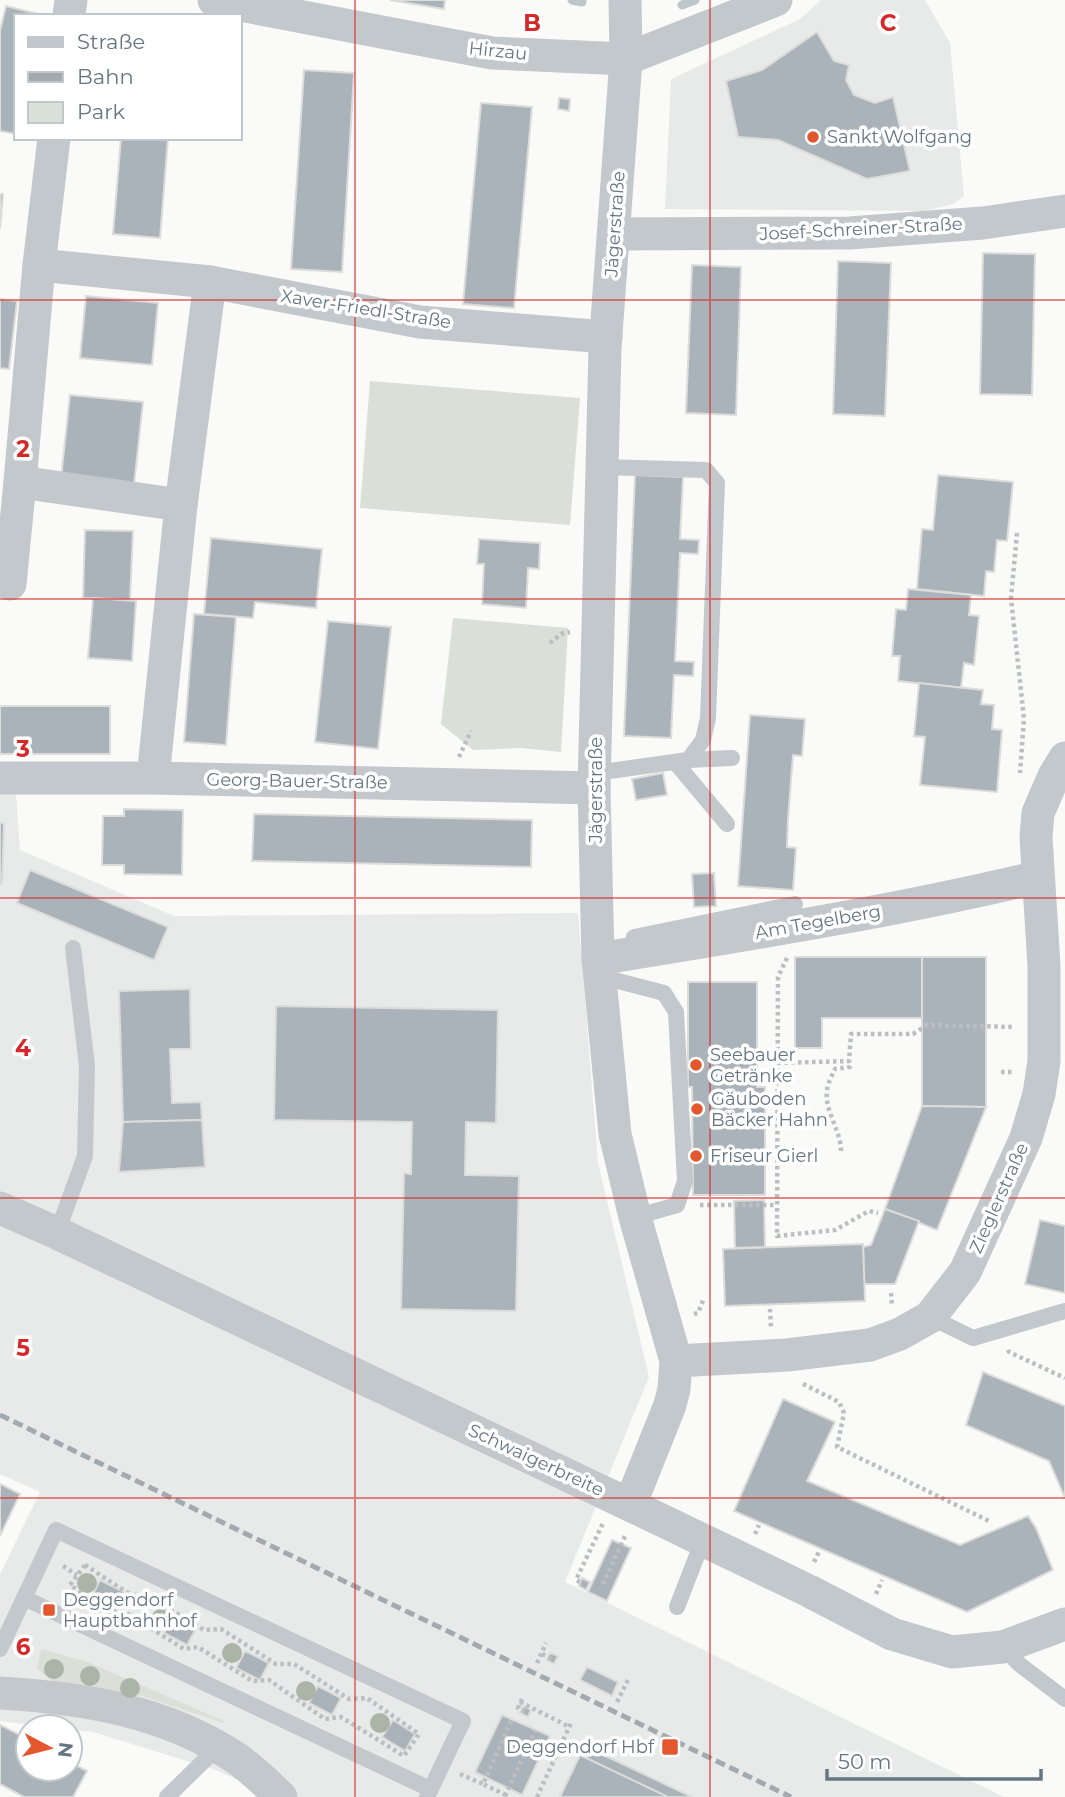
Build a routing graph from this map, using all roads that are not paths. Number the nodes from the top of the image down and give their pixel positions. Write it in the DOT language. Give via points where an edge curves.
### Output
graph roads {
  1 [pos="214,0"];
  2 [pos="625,0"];
  3 [pos="776,0"];
  4 [pos="626,59"];
  5 [pos="54,140"];
  6 [pos="1065,211"];
  7 [pos="615,234"];
  8 [pos="39,265"];
  9 [pos="210,282"];
  10 [pos="606,337"];
  11 [pos="603,467"];
  12 [pos="20,482"];
  13 [pos="181,505"];
  14 [pos="10,584"];
  15 [pos="732,758"];
  16 [pos="1065,758"];
  17 [pos="682,761"];
  18 [pos="0,778"];
  19 [pos="153,778"];
  20 [pos="595,781"];
  21 [pos="727,824"];
  22 [pos="1038,877"];
  23 [pos="73,948"];
  24 [pos="598,960"];
  25 [pos="1052,1090"];
  26 [pos="0,1208"];
  27 [pos="635,1217"];
  28 [pos="57,1233"];
  29 [pos="1065,1311"];
  30 [pos="930,1317"];
  31 [pos="676,1361"];
  32 [pos="630,1505"];
  33 [pos="703,1541"];
  34 [pos="24,1598"];
  35 [pos="677,1607"];
  36 [pos="1065,1624"];
  37 [pos="1003,1647"];
  38 [pos="0,1649"];
  39 [pos="0,1693"];
  40 [pos="1065,1699"];
  41 [pos="218,1747"];
  42 [pos="429,1793"];
  43 [pos="167,1797"];
  44 [pos="281,1797"];
  1 -- 4 [label="street, Hirzau" via="492,53"];
  2 -- 4 [label="street, Jägerstraße"];
  3 -- 4 [label="street, Hirzau"];
  4 -- 7 [label="street, Jägerstraße"];
  5 -- 8 [label="street"];
  6 -- 7 [label="street, Josef-Schreiner-Straße" via="983,223 850,233"];
  7 -- 10 [label="street, Jägerstraße"];
  8 -- 9 [label="street, Xaver-Friedl-Straße"];
  8 -- 12 [label="street"];
  9 -- 10 [label="street, Xaver-Friedl-Straße" via="421,322"];
  9 -- 13 [label="street"];
  10 -- 11 [label="street, Jägerstraße"];
  11 -- 17 [label="lane" via="706,470 717,483 708,718 704,740"];
  11 -- 20 [label="street, Jägerstraße"];
  12 -- 13 [label="street"];
  12 -- 14 [label="street"];
  13 -- 19 [label="street"];
  15 -- 17 [label="lane"];
  16 -- 22 [label="street" via="1038,813"];
  17 -- 20 [label="lane"];
  17 -- 21 [label="lane"];
  18 -- 19 [label="street, Georg-Bauer-Straße"];
  19 -- 20 [label="street, Georg-Bauer-Straße"];
  20 -- 24 [label="street, Jägerstraße"];
  22 -- 24 [label="street, Am Tegelberg" via="954,897 798,915"];
  22 -- 25 [label="street" via="1044,1061"];
  23 -- 28 [label="lane" via="87,1066 85,1156"];
  24 -- 27 [label="street, Jägerstraße" via="615,1134"];
  24 -- 27 [label="lane" via="664,993 676,1012 685,1181 677,1205"];
  25 -- 30 [label="street, Zieglerstraße" via="965,1272"];
  26 -- 28 [label="street, Schwaigerbreite"];
  27 -- 31 [label="street, Jägerstraße"];
  28 -- 32 [label="street, Schwaigerbreite"];
  29 -- 30 [label="lane" via="973,1338"];
  30 -- 31 [label="street, Zieglerstraße" via="870,1345"];
  31 -- 32 [label="street, Jägerstraße" via="670,1405"];
  32 -- 33 [label="street, Schwaigerbreite"];
  33 -- 35 [label="lane"];
  33 -- 37 [label="street, Schwaigerbreite" via="892,1634 952,1652"];
  34 -- 38 [label="lane"];
  34 -- 42 [label="lane"];
  34 -- 42 [label="lane" via="56,1530 463,1721"];
  36 -- 37 [label="street, Schwaigerbreite"];
  37 -- 40 [label="lane"];
  39 -- 41 [label="street" via="114,1706 165,1721"];
  41 -- 43 [label="lane"];
  41 -- 44 [label="street"];
}
